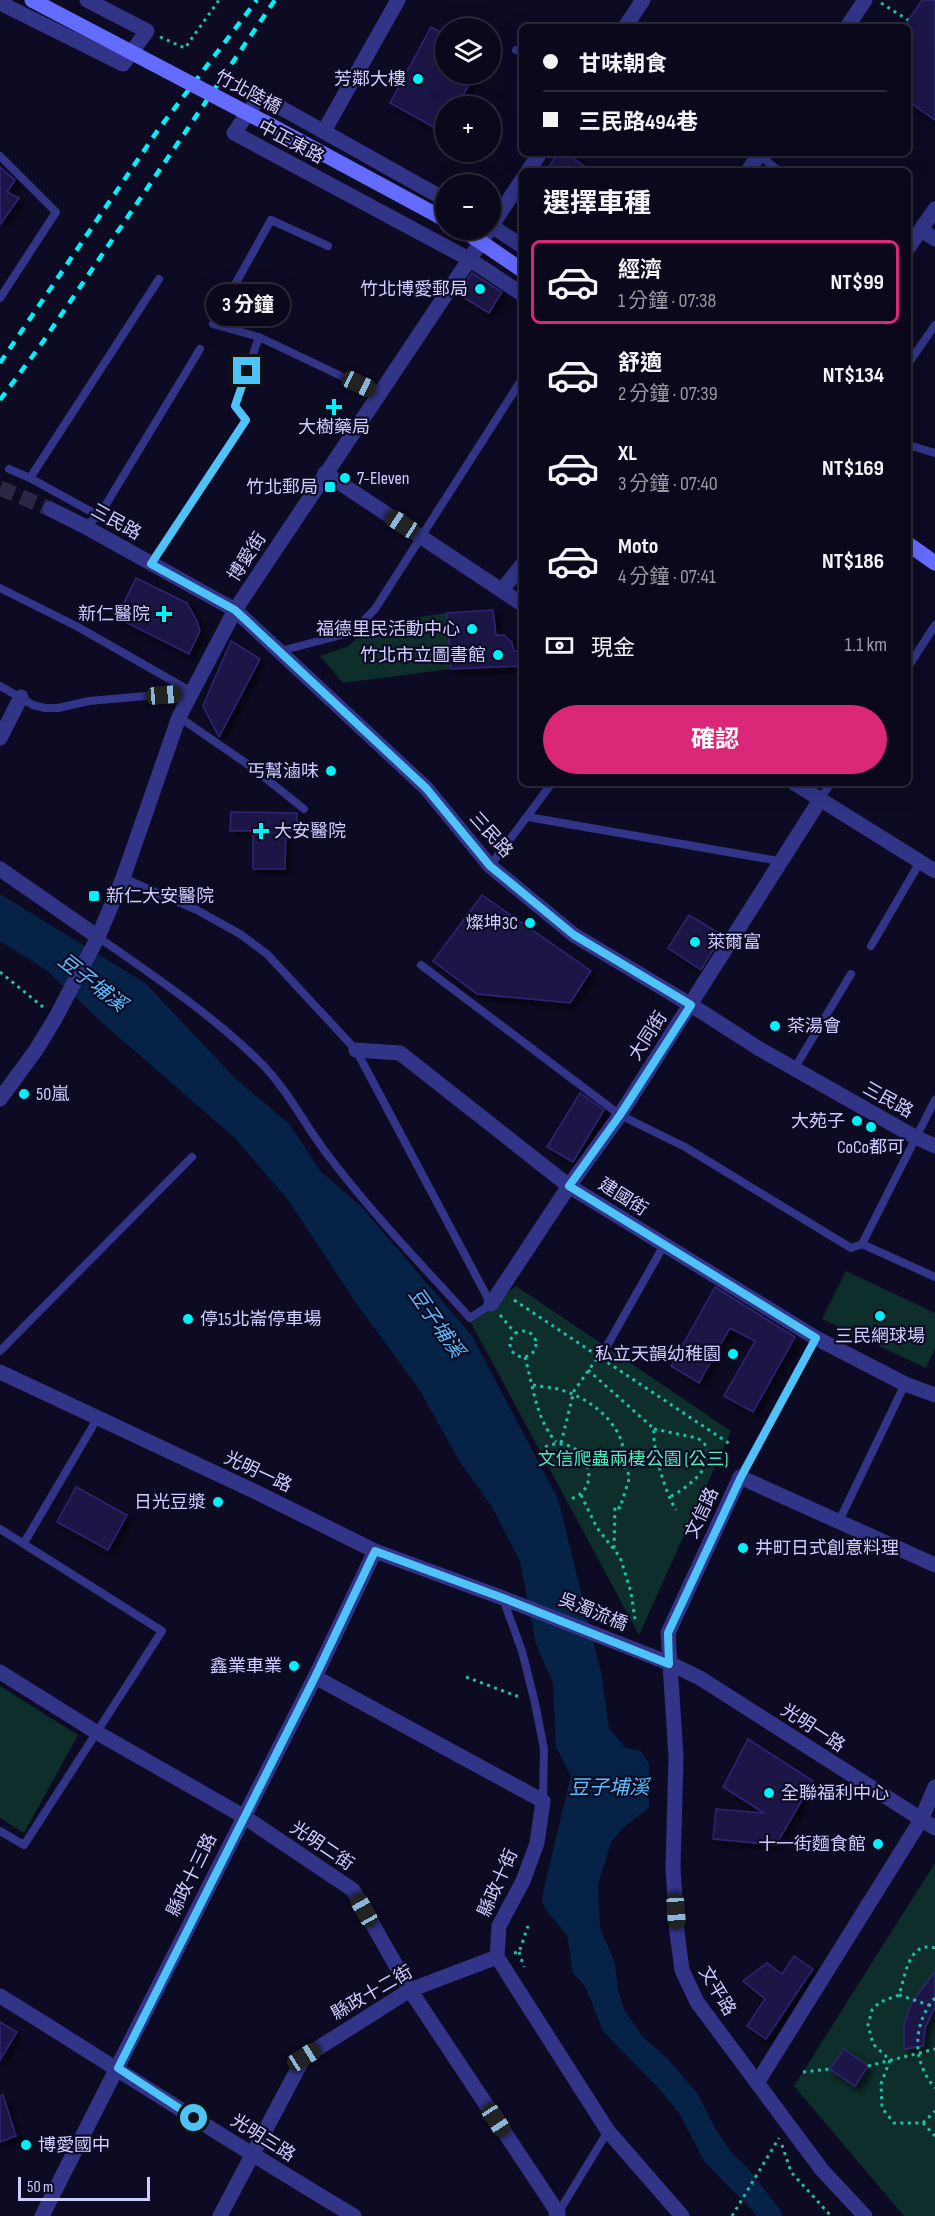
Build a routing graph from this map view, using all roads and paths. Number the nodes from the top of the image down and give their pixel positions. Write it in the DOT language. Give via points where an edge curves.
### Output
graph roads {
  1 [pos="32,0"];
  2 [pos="87,0"];
  3 [pos="219,0"];
  4 [pos="398,0"];
  5 [pos="643,0"];
  6 [pos="865,0"];
  7 [pos="877,0"];
  8 [pos="0,3"];
  9 [pos="908,20"];
  10 [pos="626,24"];
  11 [pos="848,24"];
  12 [pos="147,31"];
  13 [pos="324,131"];
  14 [pos="0,156"];
  15 [pos="761,156"];
  16 [pos="775,168"];
  17 [pos="519,184"];
  18 [pos="435,194"];
  19 [pos="935,209"];
  20 [pos="501,211"];
  21 [pos="435,214"];
  22 [pos="921,230"];
  23 [pos="501,234"];
  24 [pos="935,239"];
  25 [pos="478,240"];
  26 [pos="481,240"];
  27 [pos="519,244"];
  28 [pos="911,244"];
  29 [pos="328,246"];
  30 [pos="469,259"];
  31 [pos="519,268"];
  32 [pos="159,279"];
  33 [pos="519,292"];
  34 [pos="0,298"];
  35 [pos="935,325"];
  36 [pos="259,337"];
  37 [pos="200,349"];
  38 [pos="911,360"];
  39 [pos="519,384"];
  40 [pos="379,394"];
  41 [pos="911,445"];
  42 [pos="935,453"];
  43 [pos="9,469"];
  44 [pos="325,473"];
  45 [pos="30,478"];
  46 [pos="50,509"];
  47 [pos="99,516"];
  48 [pos="84,526"];
  49 [pos="421,536"];
  50 [pos="911,546"];
  51 [pos="935,563"];
  52 [pos="151,564"];
  53 [pos="519,568"];
  54 [pos="0,588"];
  55 [pos="501,591"];
  56 [pos="519,602"];
  57 [pos="235,610"];
  58 [pos="935,625"];
  59 [pos="280,651"];
  60 [pos="911,662"];
  61 [pos="0,686"];
  62 [pos="192,692"];
  63 [pos="21,697"];
  64 [pos="179,717"];
  65 [pos="0,738"];
  66 [pos="550,786"];
  67 [pos="798,786"];
  68 [pos="829,786"];
  69 [pos="819,800"];
  70 [pos="304,809"];
  71 [pos="528,816"];
  72 [pos="779,861"];
  73 [pos="920,862"];
  74 [pos="490,866"];
  75 [pos="0,869"];
  76 [pos="935,871"];
  77 [pos="123,878"];
  78 [pos="98,937"];
  79 [pos="872,946"];
  80 [pos="421,965"];
  81 [pos="0,972"];
  82 [pos="851,974"];
  83 [pos="691,1005"];
  84 [pos="56,1017"];
  85 [pos="356,1050"];
  86 [pos="794,1069"];
  87 [pos="0,1099"];
  88 [pos="935,1100"];
  89 [pos="620,1115"];
  90 [pos="915,1137"];
  91 [pos="935,1146"];
  92 [pos="192,1157"];
  93 [pos="569,1186"];
  94 [pos="862,1244"];
  95 [pos="664,1245"];
  96 [pos="935,1277"];
  97 [pos="500,1291"];
  98 [pos="491,1304"];
  99 [pos="516,1333"];
  100 [pos="816,1338"];
  101 [pos="608,1344"];
  102 [pos="0,1351"];
  103 [pos="598,1356"];
  104 [pos="525,1357"];
  105 [pos="588,1370"];
  106 [pos="0,1372"];
  107 [pos="905,1384"];
  108 [pos="533,1385"];
  109 [pos="573,1395"];
  110 [pos="935,1395"];
  111 [pos="97,1419"];
  112 [pos="654,1429"];
  113 [pos="556,1442"];
  114 [pos="561,1443"];
  115 [pos="730,1444"];
  116 [pos="545,1447"];
  117 [pos="741,1477"];
  118 [pos="580,1495"];
  119 [pos="669,1497"];
  120 [pos="570,1499"];
  121 [pos="676,1510"];
  122 [pos="839,1521"];
  123 [pos="0,1529"];
  124 [pos="24,1543"];
  125 [pos="614,1549"];
  126 [pos="375,1551"];
  127 [pos="935,1565"];
  128 [pos="503,1598"];
  129 [pos="635,1619"];
  130 [pos="669,1664"];
  131 [pos="0,1672"];
  132 [pos="315,1677"];
  133 [pos="466,1677"];
  134 [pos="535,1703"];
  135 [pos="96,1732"];
  136 [pos="935,1786"];
  137 [pos="543,1801"];
  138 [pos="243,1816"];
  139 [pos="921,1820"];
  140 [pos="935,1828"];
  141 [pos="0,1831"];
  142 [pos="528,1926"];
  143 [pos="935,1948"];
  144 [pos="497,1957"];
  145 [pos="410,1990"];
  146 [pos="899,1995"];
  147 [pos="0,1996"];
  148 [pos="935,1998"];
  149 [pos="929,2005"];
  150 [pos="935,2049"];
  151 [pos="918,2053"];
  152 [pos="890,2060"];
  153 [pos="868,2066"];
  154 [pos="118,2068"];
  155 [pos="831,2069"];
  156 [pos="803,2072"];
  157 [pos="757,2083"];
  158 [pos="935,2088"];
  159 [pos="935,2111"];
  160 [pos="923,2123"];
  161 [pos="608,2131"];
  162 [pos="935,2136"];
  163 [pos="252,2155"];
  164 [pos="557,2214"];
  165 [pos="42,2216"];
  166 [pos="219,2216"];
  167 [pos="354,2216"];
  168 [pos="682,2216"];
  169 [pos="732,2216"];
  170 [pos="831,2216"];
  171 [pos="865,2216"];
  1 -- 21 [label="main road, 竹北陸橋, bridge"];
  2 -- 12 [label="street"];
  3 -- 12 [label="path" via="185,48"];
  4 -- 13 [label="street"];
  5 -- 10 [label="street"];
  6 -- 11 [label="street"];
  7 -- 9 [label="path"];
  8 -- 12 [label="street" via="123,64"];
  13 -- 18 [label="street, 中正東路"];
  13 -- 30 [label="street, 中正東路" via="260,96 234,133"];
  14 -- 34 [label="lane" via="56,212"];
  15 -- 16 [label="lane"];
  17 -- 20 [label="street, 博愛街"];
  19 -- 22 [label="street"];
  22 -- 24 [label="street"];
  22 -- 28 [label="street"];
  23 -- 27 [label="street"];
  25 -- 31 [label="main road, bridge"];
  26 -- 30 [label="street, 博愛街"];
  29 -- 36 [label="lane" via="271,220 213,324"];
  30 -- 33 [label="street, 中正東路"];
  30 -- 40 [label="street, 博愛街"];
  32 -- 45 [label="lane"];
  35 -- 38 [label="lane"];
  36 -- 40 [label="lane"];
  36 -- 52 [label="lane" via="235,406 246,420"];
  37 -- 47 [label="lane"];
  39 -- 49 [label="lane"];
  40 -- 44 [label="street, 博愛街"];
  41 -- 42 [label="lane"];
  43 -- 45 [label="lane"];
  44 -- 49 [label="street"];
  44 -- 57 [label="street, 博愛街"];
  45 -- 47 [label="lane"];
  46 -- 48 [label="street, 三民路"];
  47 -- 48 [label="lane"];
  48 -- 52 [label="street, 三民路"];
  49 -- 55 [label="street"];
  49 -- 59 [label="lane" via="375,609 353,632"];
  50 -- 51 [label="main road"];
  52 -- 57 [label="street, 三民路"];
  53 -- 55 [label="street"];
  54 -- 62 [label="lane"];
  55 -- 56 [label="street"];
  57 -- 59 [label="street, 三民路"];
  57 -- 62 [label="street, 博愛街"];
  58 -- 60 [label="lane"];
  59 -- 74 [label="street, 三民路" via="426,788"];
  61 -- 63 [label="lane"];
  62 -- 63 [label="lane" via="89,701 58,708 33,705"];
  62 -- 64 [label="street, 博愛街"];
  63 -- 65 [label="street"];
  64 -- 70 [label="lane" via="254,768"];
  64 -- 77 [label="street, 博愛街"];
  66 -- 71 [label="lane"];
  67 -- 69 [label="street"];
  68 -- 69 [label="lane, 大同街"];
  69 -- 72 [label="street, 大同街"];
  69 -- 73 [label="street"];
  71 -- 72 [label="lane"];
  71 -- 74 [label="lane"];
  72 -- 83 [label="street, 大同街"];
  73 -- 76 [label="street"];
  73 -- 79 [label="lane"];
  74 -- 83 [label="street, 三民路" via="574,935"];
  75 -- 78 [label="street"];
  77 -- 78 [label="street, 博愛街"];
  77 -- 85 [label="lane" via="197,910 240,934 267,954"];
  78 -- 84 [label="street, 博愛街"];
  78 -- 98 [label="lane" via="216,1021 261,1063 290,1098 323,1149 470,1318"];
  80 -- 89 [label="lane"];
  81 -- 84 [label="path"];
  82 -- 86 [label="lane"];
  83 -- 86 [label="street, 三民路"];
  83 -- 89 [label="street, 大同街"];
  84 -- 87 [label="street"];
  85 -- 93 [label="street, 建國街" via="400,1053"];
  85 -- 98 [label="lane"];
  86 -- 90 [label="street, 三民路"];
  88 -- 90 [label="lane"];
  89 -- 93 [label="street, 大同街"];
  89 -- 94 [label="lane" via="685,1147 851,1248"];
  90 -- 91 [label="street, 三民路"];
  90 -- 94 [label="lane"];
  92 -- 102 [label="lane"];
  93 -- 95 [label="street, 建國街"];
  93 -- 97 [label="street, 大同街"];
  94 -- 96 [label="lane"];
  95 -- 100 [label="street, 建國街"];
  95 -- 101 [label="lane"];
  97 -- 98 [label="street, 大同街"];
  97 -- 103 [label="path"];
  98 -- 99 [label="path"];
  99 -- 104 [label="path" via="511,1348"];
  99 -- 104 [label="path" via="528,1332 536,1341 532,1353"];
  100 -- 107 [label="street, 建國街"];
  100 -- 117 [label="lane"];
  101 -- 103 [label="path"];
  103 -- 105 [label="path"];
  103 -- 115 [label="path"];
  104 -- 108 [label="path"];
  105 -- 109 [label="path"];
  105 -- 112 [label="path"];
  106 -- 111 [label="street, 光明一路"];
  107 -- 110 [label="street, 建國街"];
  107 -- 122 [label="lane"];
  108 -- 109 [label="path"];
  108 -- 113 [label="path" via="543,1422"];
  109 -- 114 [label="path"];
  109 -- 125 [label="path" via="606,1416 622,1444 623,1466 630,1476 620,1508 615,1506"];
  111 -- 124 [label="lane"];
  111 -- 126 [label="street, 光明一路"];
  112 -- 119 [label="path" via="653,1440"];
  112 -- 119 [label="path" via="697,1438 707,1449 708,1459 700,1476"];
  113 -- 114 [label="path"];
  113 -- 116 [label="path"];
  114 -- 118 [label="path" via="578,1451 587,1466 589,1480"];
  117 -- 122 [label="street, 文信路"];
  117 -- 130 [label="street, 文信路" via="668,1633"];
  118 -- 120 [label="path"];
  118 -- 125 [label="path" via="597,1528"];
  119 -- 121 [label="path"];
  122 -- 127 [label="street, 文信路"];
  123 -- 124 [label="lane"];
  124 -- 135 [label="lane" via="162,1631"];
  125 -- 129 [label="path" via="625,1568"];
  126 -- 128 [label="street, 光明一路"];
  126 -- 132 [label="street, 縣政十三路"];
  128 -- 130 [label="street, 吳濁流橋"];
  128 -- 134 [label="lane" via="522,1650"];
  130 -- 139 [label="street, 光明一路" via="700,1678"];
  130 -- 157 [label="street, 文平路" via="676,1757 673,1868 682,1970 697,2002"];
  131 -- 135 [label="street, 光明二街"];
  132 -- 137 [label="street"];
  132 -- 138 [label="street, 縣政十三路"];
  133 -- 134 [label="path"];
  134 -- 137 [label="lane" via="544,1749"];
  135 -- 138 [label="street, 光明二街"];
  135 -- 141 [label="lane" via="24,1845"];
  136 -- 139 [label="street"];
  137 -- 144 [label="street, 縣政十街" via="537,1843 523,1881 499,1926"];
  138 -- 145 [label="street, 光明二街" via="353,1890"];
  138 -- 154 [label="street, 縣政十三路"];
  139 -- 140 [label="street, 光明一路"];
  139 -- 157 [label="street"];
  142 -- 144 [label="path" via="519,1952"];
  143 -- 146 [label="path" via="917,1950 906,1965"];
  144 -- 145 [label="street, 縣政十二街"];
  144 -- 161 [label="street"];
  145 -- 163 [label="street, 縣政十二街" via="304,2057"];
  145 -- 164 [label="street, 光明二街"];
  146 -- 149 [label="path"];
  146 -- 152 [label="path" via="880,2002 872,2010 868,2025 873,2044"];
  147 -- 154 [label="street, 光明三路"];
  148 -- 149 [label="path"];
  149 -- 151 [label="path" via="917,2036"];
  150 -- 151 [label="path"];
  151 -- 152 [label="path"];
  151 -- 158 [label="path" via="923,2071"];
  152 -- 153 [label="path"];
  152 -- 160 [label="path" via="881,2084 882,2108 894,2122"];
  154 -- 163 [label="street, 光明三路"];
  154 -- 165 [label="street, 縣政十三路"];
  155 -- 156 [label="path"];
  157 -- 171 [label="street, 文平路" via="822,2170"];
  159 -- 160 [label="path"];
  160 -- 162 [label="path"];
  161 -- 164 [label="lane"];
  161 -- 168 [label="street"];
  163 -- 166 [label="street, 縣政十二街"];
  163 -- 167 [label="street, 光明三路"];
  169 -- 170 [label="path" via="780,2138 791,2172"];
}
